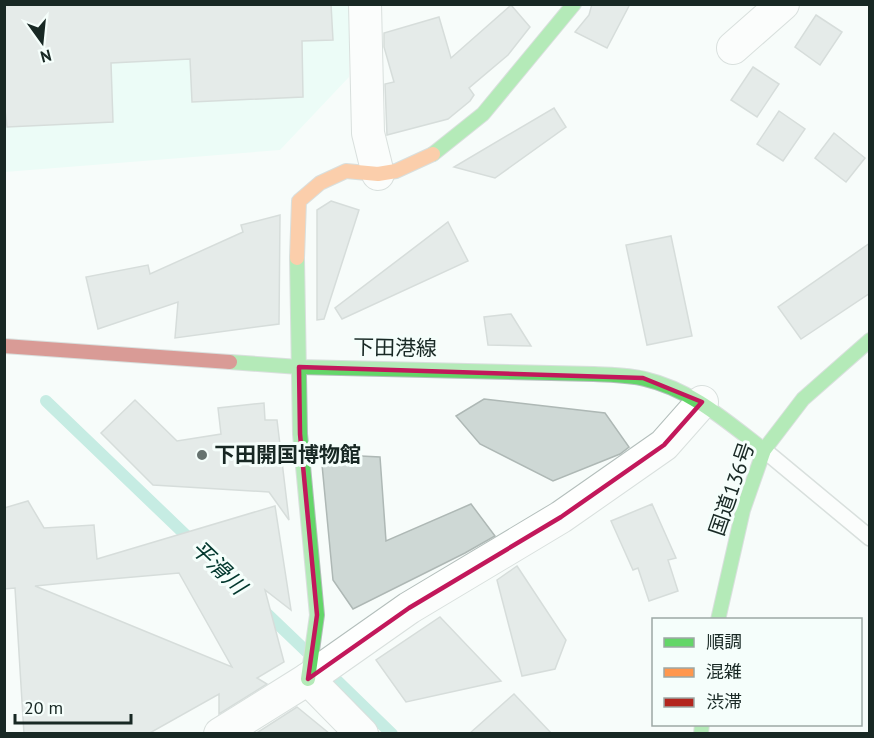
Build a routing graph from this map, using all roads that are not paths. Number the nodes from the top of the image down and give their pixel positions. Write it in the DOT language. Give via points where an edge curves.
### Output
graph roads {
  1 [pos="365,4"];
  2 [pos="574,4"];
  3 [pos="783,4"];
  4 [pos="733,48"];
  5 [pos="378,174"];
  6 [pos="870,340"];
  7 [pos="4,346"];
  8 [pos="299,367"];
  9 [pos="702,402"];
  10 [pos="764,450"];
  11 [pos="870,538"];
  12 [pos="718,618"];
  13 [pos="308,679"];
  14 [pos="220,734"];
  15 [pos="363,734"];
  1 -- 5 [label="street" via="368,133"];
  2 -- 5 [label="main road" via="483,114 438,152 396,171"];
  3 -- 4 [label="street"];
  5 -- 8 [label="main road" via="346,171 320,183 299,201"];
  6 -- 10 [label="main road, 国道136号" via="803,399"];
  7 -- 8 [label="main road, 下田港線"];
  8 -- 9 [label="main road, 下田港線" via="643,378"];
  8 -- 13 [label="main road" via="300,434 316,615"];
  9 -- 10 [label="main road, 下田港線"];
  9 -- 13 [label="street" via="664,445 561,517 409,608"];
  10 -- 11 [label="lane"];
  10 -- 12 [label="main road, 国道136号" via="743,510"];
  13 -- 14 [label="street"];
  13 -- 15 [label="street"];
}
